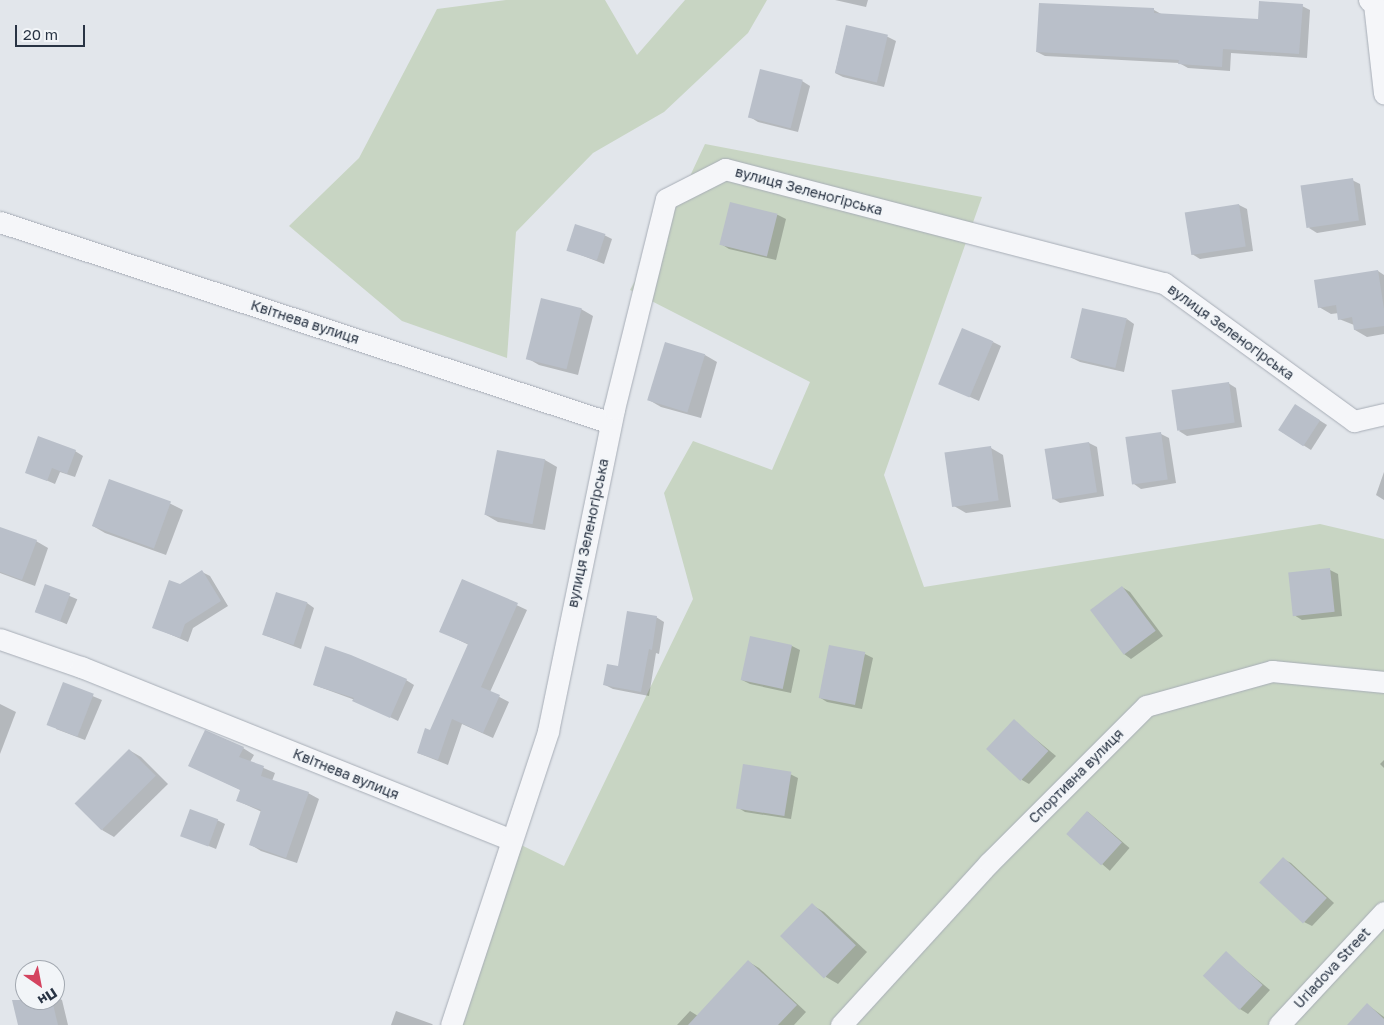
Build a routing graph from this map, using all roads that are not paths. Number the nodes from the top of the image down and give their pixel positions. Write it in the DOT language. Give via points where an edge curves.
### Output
graph roads {
  1 [pos="1373,1"];
  2 [pos="1384,93"];
  3 [pos="0,222"];
  4 [pos="1384,414"];
  5 [pos="611,423"];
  6 [pos="0,639"];
  7 [pos="1384,682"];
  8 [pos="511,840"];
  9 [pos="1384,912"];
  10 [pos="451,1025"];
  11 [pos="842,1025"];
  12 [pos="1279,1025"];
  1 -- 2 [label="street"];
  3 -- 5 [label="street, Квітнева вулиця"];
  4 -- 5 [label="street, вулиця Зеленогірська" via="1354,421 1164,283 725,169 666,200"];
  5 -- 8 [label="street, вулиця Зеленогірська" via="548,731"];
  6 -- 8 [label="street, Квітнева вулиця" via="81,668"];
  7 -- 11 [label="street, Спортивна вулиця" via="1272,671 1146,706 989,863"];
  8 -- 10 [label="street"];
  9 -- 12 [label="street, Uriadova Street"];
}
